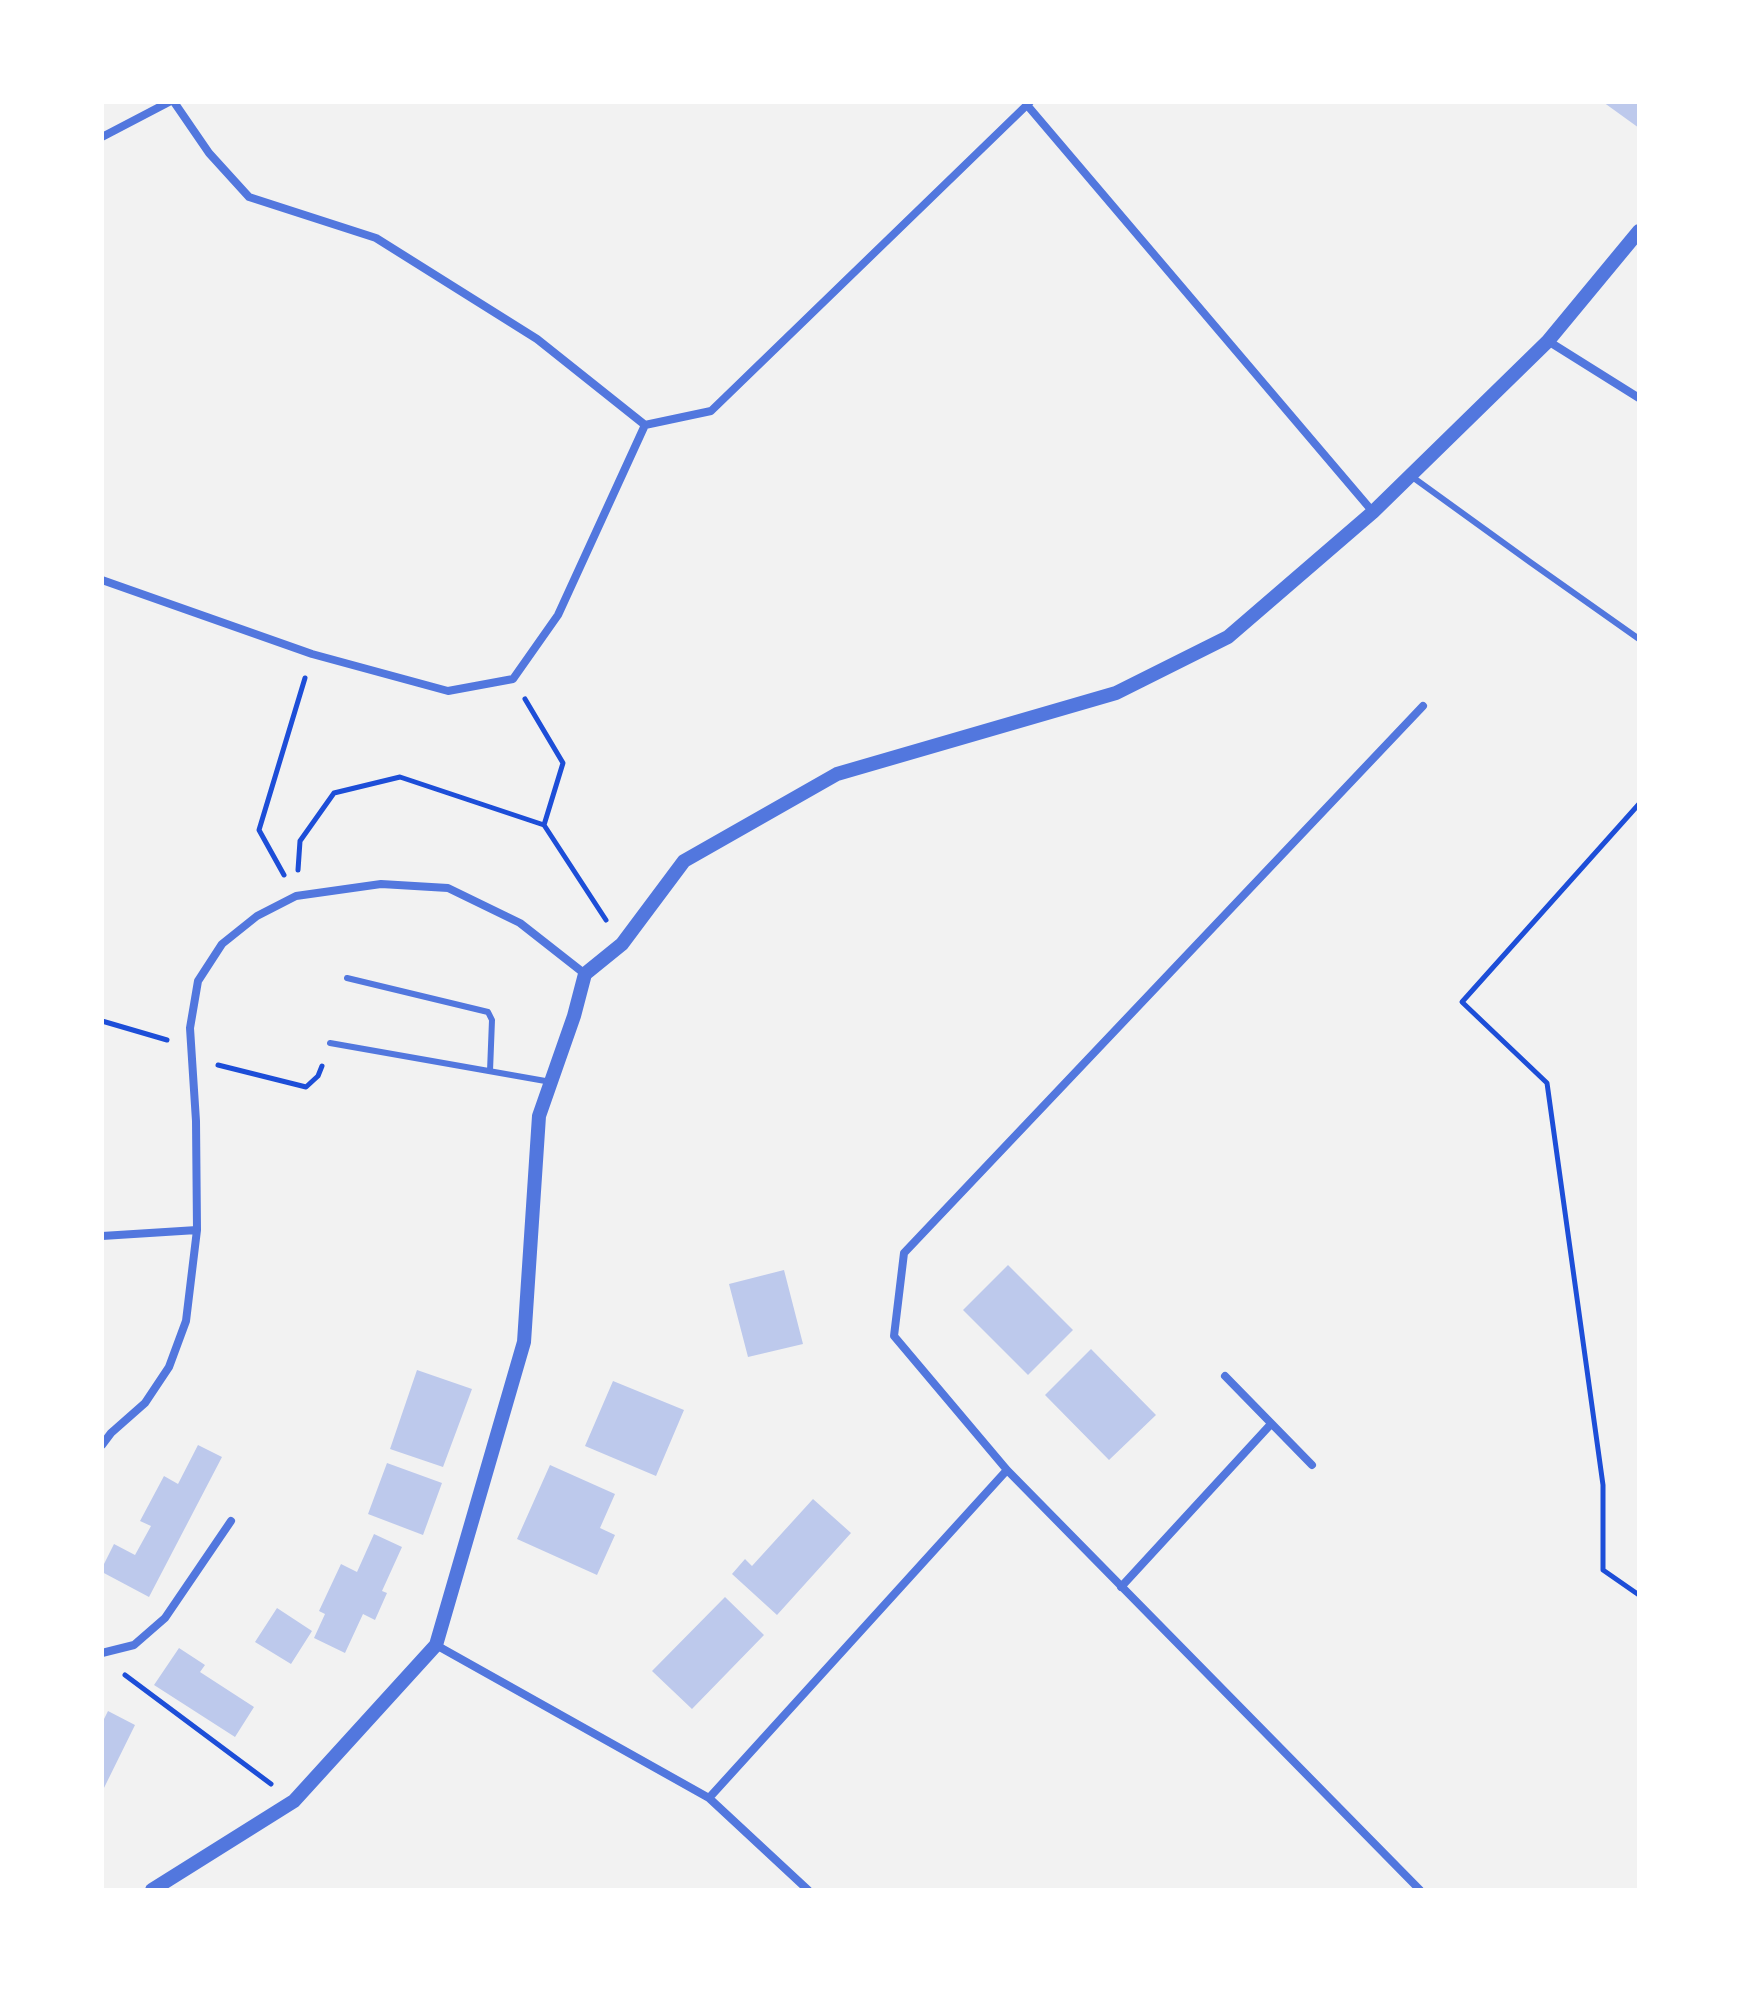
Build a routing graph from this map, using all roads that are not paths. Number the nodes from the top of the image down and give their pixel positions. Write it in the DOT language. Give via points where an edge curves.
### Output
graph roads {
  1 [pos="172,102"];
  2 [pos="1028,104"];
  3 [pos="102,137"];
  4 [pos="1639,231"];
  5 [pos="1548,341"];
  6 [pos="1639,398"];
  7 [pos="645,425"];
  8 [pos="1411,476"];
  9 [pos="1373,512"];
  10 [pos="102,580"];
  11 [pos="1639,639"];
  12 [pos="1423,706"];
  13 [pos="585,974"];
  14 [pos="347,978"];
  15 [pos="330,1043"];
  16 [pos="490,1071"];
  17 [pos="551,1082"];
  18 [pos="197,1230"];
  19 [pos="102,1236"];
  20 [pos="1225,1376"];
  21 [pos="1271,1424"];
  22 [pos="102,1445"];
  23 [pos="1312,1465"];
  24 [pos="1007,1470"];
  25 [pos="231,1521"];
  26 [pos="1121,1587"];
  27 [pos="436,1645"];
  28 [pos="102,1653"];
  29 [pos="709,1798"];
  30 [pos="152,1890"];
  31 [pos="808,1890"];
  32 [pos="1420,1890"];
  1 -- 3 [label="street"];
  1 -- 7 [label="street" via="249,197 376,238 537,339"];
  2 -- 7 [label="street" via="711,411"];
  2 -- 9 [label="street"];
  4 -- 5 [label="street"];
  5 -- 6 [label="street"];
  5 -- 8 [label="street"];
  7 -- 10 [label="street" via="558,615 513,679 448,691 312,654"];
  8 -- 9 [label="street"];
  8 -- 11 [label="lane"];
  9 -- 13 [label="street" via="1228,637 1116,693 837,774 684,861 622,944"];
  12 -- 24 [label="street" via="904,1253 894,1336"];
  13 -- 17 [label="street"];
  13 -- 18 [label="street" via="520,923 448,888 381,884 296,896 257,916 222,944 198,981 190,1028"];
  14 -- 16 [label="lane" via="488,1012"];
  15 -- 16 [label="lane"];
  16 -- 17 [label="lane"];
  17 -- 27 [label="street" via="539,1116 524,1342"];
  18 -- 19 [label="street"];
  18 -- 22 [label="street" via="186,1321 169,1367 145,1403"];
  20 -- 21 [label="street"];
  21 -- 23 [label="street"];
  21 -- 26 [label="street"];
  24 -- 26 [label="street"];
  24 -- 29 [label="street"];
  25 -- 28 [label="street" via="165,1618 134,1645"];
  26 -- 32 [label="street"];
  27 -- 29 [label="street"];
  27 -- 30 [label="street" via="294,1801"];
  29 -- 31 [label="street"];
}
